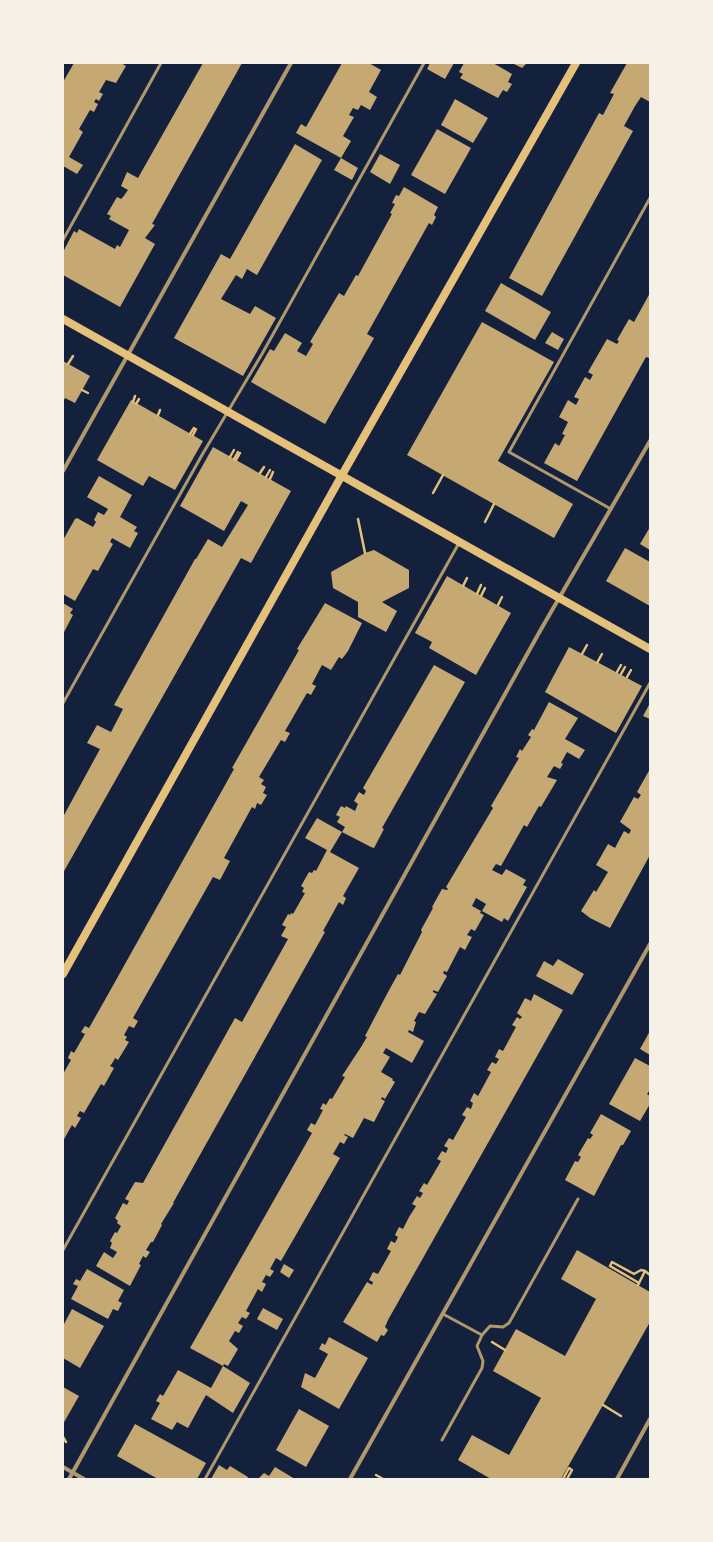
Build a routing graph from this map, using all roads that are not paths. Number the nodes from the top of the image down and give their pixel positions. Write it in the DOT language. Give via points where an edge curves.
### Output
graph roads {
  1 [pos="161,63"];
  2 [pos="291,63"];
  3 [pos="424,63"];
  4 [pos="576,63"];
  5 [pos="650,198"];
  6 [pos="63,240"];
  7 [pos="63,318"];
  8 [pos="128,355"];
  9 [pos="228,411"];
  10 [pos="650,441"];
  11 [pos="63,471"];
  12 [pos="342,475"];
  13 [pos="611,509"];
  14 [pos="460,541"];
  15 [pos="560,598"];
  16 [pos="650,649"];
  17 [pos="650,683"];
  18 [pos="63,703"];
  19 [pos="650,944"];
  20 [pos="63,974"];
  21 [pos="578,1199"];
  22 [pos="63,1250"];
  23 [pos="443,1314"];
  24 [pos="482,1335"];
  25 [pos="650,1419"];
  26 [pos="442,1440"];
  27 [pos="63,1467"];
  28 [pos="72,1472"];
  29 [pos="69,1479"];
  30 [pos="84,1479"];
  31 [pos="205,1479"];
  32 [pos="350,1479"];
  33 [pos="616,1479"];
  1 -- 6 [label="lane"];
  2 -- 8 [label="street"];
  3 -- 9 [label="lane"];
  4 -- 12 [label="main road"];
  5 -- 13 [label="lane" via="510,452"];
  7 -- 8 [label="main road"];
  8 -- 9 [label="main road"];
  8 -- 11 [label="street"];
  9 -- 12 [label="main road"];
  9 -- 18 [label="lane"];
  10 -- 13 [label="street"];
  12 -- 14 [label="main road"];
  12 -- 20 [label="main road"];
  13 -- 15 [label="street"];
  14 -- 15 [label="main road"];
  14 -- 22 [label="lane"];
  15 -- 16 [label="main road"];
  15 -- 28 [label="street"];
  17 -- 31 [label="lane"];
  19 -- 23 [label="street"];
  21 -- 24 [label="lane" via="509,1323 503,1327 490,1326"];
  23 -- 24 [label="lane"];
  23 -- 32 [label="street"];
  24 -- 26 [label="lane" via="478,1346 483,1361 482,1368"];
  25 -- 33 [label="street"];
  27 -- 28 [label="street"];
  28 -- 29 [label="street"];
  28 -- 30 [label="street"];
}
